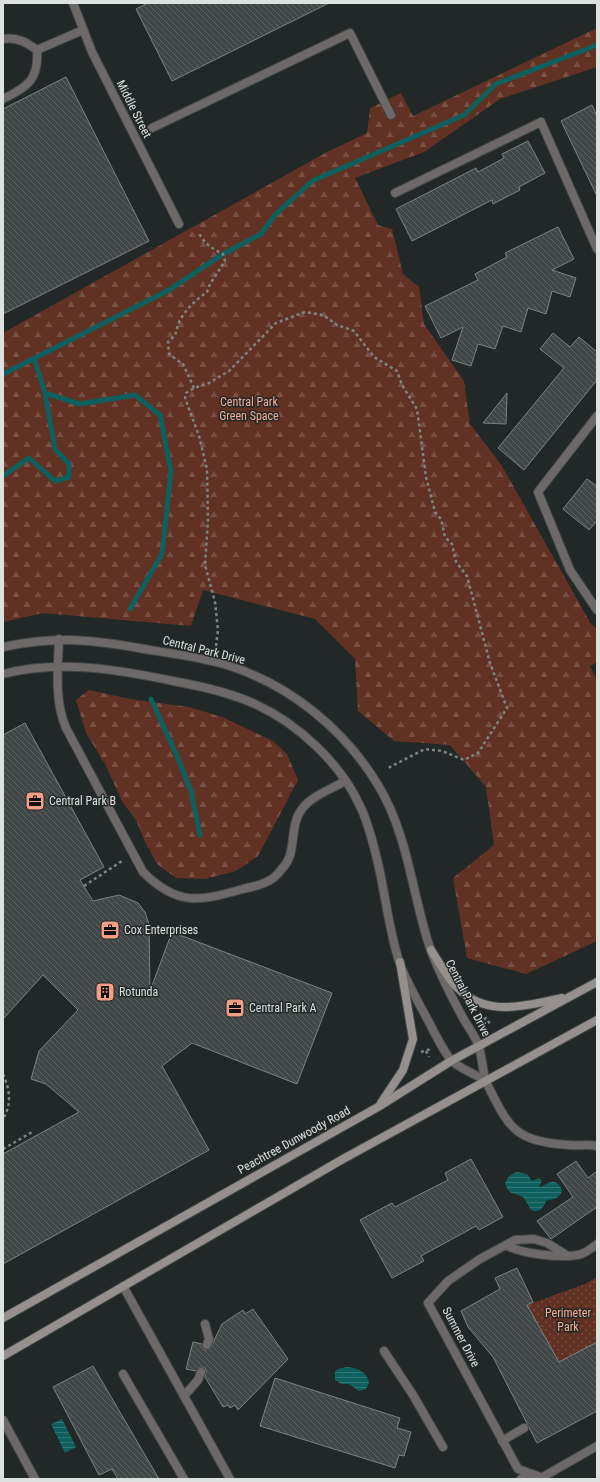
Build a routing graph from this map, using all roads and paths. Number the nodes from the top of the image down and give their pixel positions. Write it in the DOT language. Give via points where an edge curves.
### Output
graph roads {
  1 [pos="73,3"];
  2 [pos="83,30"];
  3 [pos="3,39"];
  4 [pos="37,50"];
  5 [pos="3,99"];
  6 [pos="391,115"];
  7 [pos="152,128"];
  8 [pos="395,193"];
  9 [pos="179,224"];
  10 [pos="199,233"];
  11 [pos="597,249"];
  12 [pos="194,388"];
  13 [pos="597,416"];
  14 [pos="597,610"];
  15 [pos="59,639"];
  16 [pos="216,646"];
  17 [pos="3,647"];
  18 [pos="58,667"];
  19 [pos="3,674"];
  20 [pos="388,768"];
  21 [pos="345,781"];
  22 [pos="122,861"];
  23 [pos="84,886"];
  24 [pos="431,950"];
  25 [pos="400,962"];
  26 [pos="597,982"];
  27 [pos="573,995"];
  28 [pos="597,1020"];
  29 [pos="490,1024"];
  30 [pos="475,1025"];
  31 [pos="479,1046"];
  32 [pos="431,1049"];
  33 [pos="426,1051"];
  34 [pos="418,1052"];
  35 [pos="429,1056"];
  36 [pos="451,1061"];
  37 [pos="3,1074"];
  38 [pos="485,1080"];
  39 [pos="378,1106"];
  40 [pos="3,1119"];
  41 [pos="34,1131"];
  42 [pos="597,1146"];
  43 [pos="3,1148"];
  44 [pos="597,1244"];
  45 [pos="506,1245"];
  46 [pos="568,1256"];
  47 [pos="123,1286"];
  48 [pos="3,1318"];
  49 [pos="205,1324"];
  50 [pos="208,1345"];
  51 [pos="384,1351"];
  52 [pos="3,1356"];
  53 [pos="201,1372"];
  54 [pos="123,1374"];
  55 [pos="184,1396"];
  56 [pos="3,1420"];
  57 [pos="524,1428"];
  58 [pos="502,1441"];
  59 [pos="597,1446"];
  60 [pos="443,1447"];
  61 [pos="530,1474"];
  62 [pos="544,1478"];
  63 [pos="35,1479"];
  64 [pos="184,1479"];
  65 [pos="230,1479"];
  66 [pos="521,1479"];
  1 -- 2 [label="street, Middle Street"];
  2 -- 4 [label="street"];
  2 -- 9 [label="street, Middle Street"];
  3 -- 4 [label="street" via="16,39"];
  4 -- 5 [label="street" via="38,65 30,83"];
  6 -- 7 [label="street" via="350,34"];
  8 -- 11 [label="street" via="541,122"];
  10 -- 12 [label="path" via="207,244 223,254 225,261 207,292 197,298 180,321 176,335 168,342 169,354 183,364"];
  12 -- 16 [label="path" via="185,398 199,436 207,469 208,520 205,565 215,602 218,630"];
  12 -- 20 [label="path" via="209,383 229,371 276,323 305,312 323,315 337,325 354,331 374,357 397,370 402,385 417,409 426,477 435,512 440,519 445,537 452,544 456,562 468,576 490,663 507,708 478,753 464,760 442,751 425,749"];
  13 -- 14 [label="street" via="538,492 570,570"];
  15 -- 17 [label="street, Central Park Drive"];
  15 -- 18 [label="street"];
  15 -- 24 [label="street, Central Park Drive" via="96,640 230,666 263,679 293,696 326,722 357,754 379,786 395,819"];
  18 -- 19 [label="street"];
  18 -- 21 [label="street" via="106,669 150,676 219,690 258,705 293,726 321,751"];
  18 -- 21 [label="street" via="58,701 66,728 144,872 156,885 170,893 203,899 263,884 279,873 289,858 292,833 302,809"];
  21 -- 25 [label="street" via="359,804 376,854"];
  22 -- 23 [label="path"];
  24 -- 27 [label="main road" via="462,993 482,1003 501,1008 521,1007"];
  24 -- 31 [label="street, Central Park Drive" via="447,987"];
  25 -- 36 [label="street" via="412,991"];
  25 -- 39 [label="main road" via="413,1039 403,1070"];
  26 -- 27 [label="main road, Peachtree Dunwoody Road"];
  27 -- 31 [label="main road, Peachtree Dunwoody Road"];
  28 -- 38 [label="main road"];
  29 -- 30 [label="path" via="486,1018"];
  31 -- 36 [label="main road, Peachtree Dunwoody Road"];
  31 -- 38 [label="street, Central Park Drive"];
  32 -- 33 [label="path"];
  33 -- 34 [label="path"];
  33 -- 35 [label="path"];
  36 -- 38 [label="street"];
  36 -- 39 [label="main road, Peachtree Dunwoody Road"];
  37 -- 40 [label="path" via="10,1099"];
  38 -- 42 [label="street" via="507,1122 521,1135 532,1140"];
  38 -- 47 [label="main road"];
  39 -- 48 [label="main road, Peachtree Dunwoody Road"];
  41 -- 43 [label="path"];
  44 -- 46 [label="street" via="588,1252"];
  45 -- 46 [label="street" via="514,1250"];
  45 -- 46 [label="street, Summer Drive" via="515,1240 534,1239 547,1243"];
  45 -- 58 [label="street, Summer Drive" via="448,1281 428,1303"];
  47 -- 52 [label="main road"];
  47 -- 55 [label="street"];
  49 -- 50 [label="street"];
  51 -- 60 [label="street"];
  53 -- 55 [label="street" via="198,1380"];
  54 -- 64 [label="street"];
  55 -- 65 [label="street"];
  56 -- 63 [label="street"];
  57 -- 58 [label="street"];
  58 -- 61 [label="street, Summer Drive" via="518,1469"];
  59 -- 62 [label="street"];
  61 -- 62 [label="street"];
  61 -- 66 [label="street"];
}
